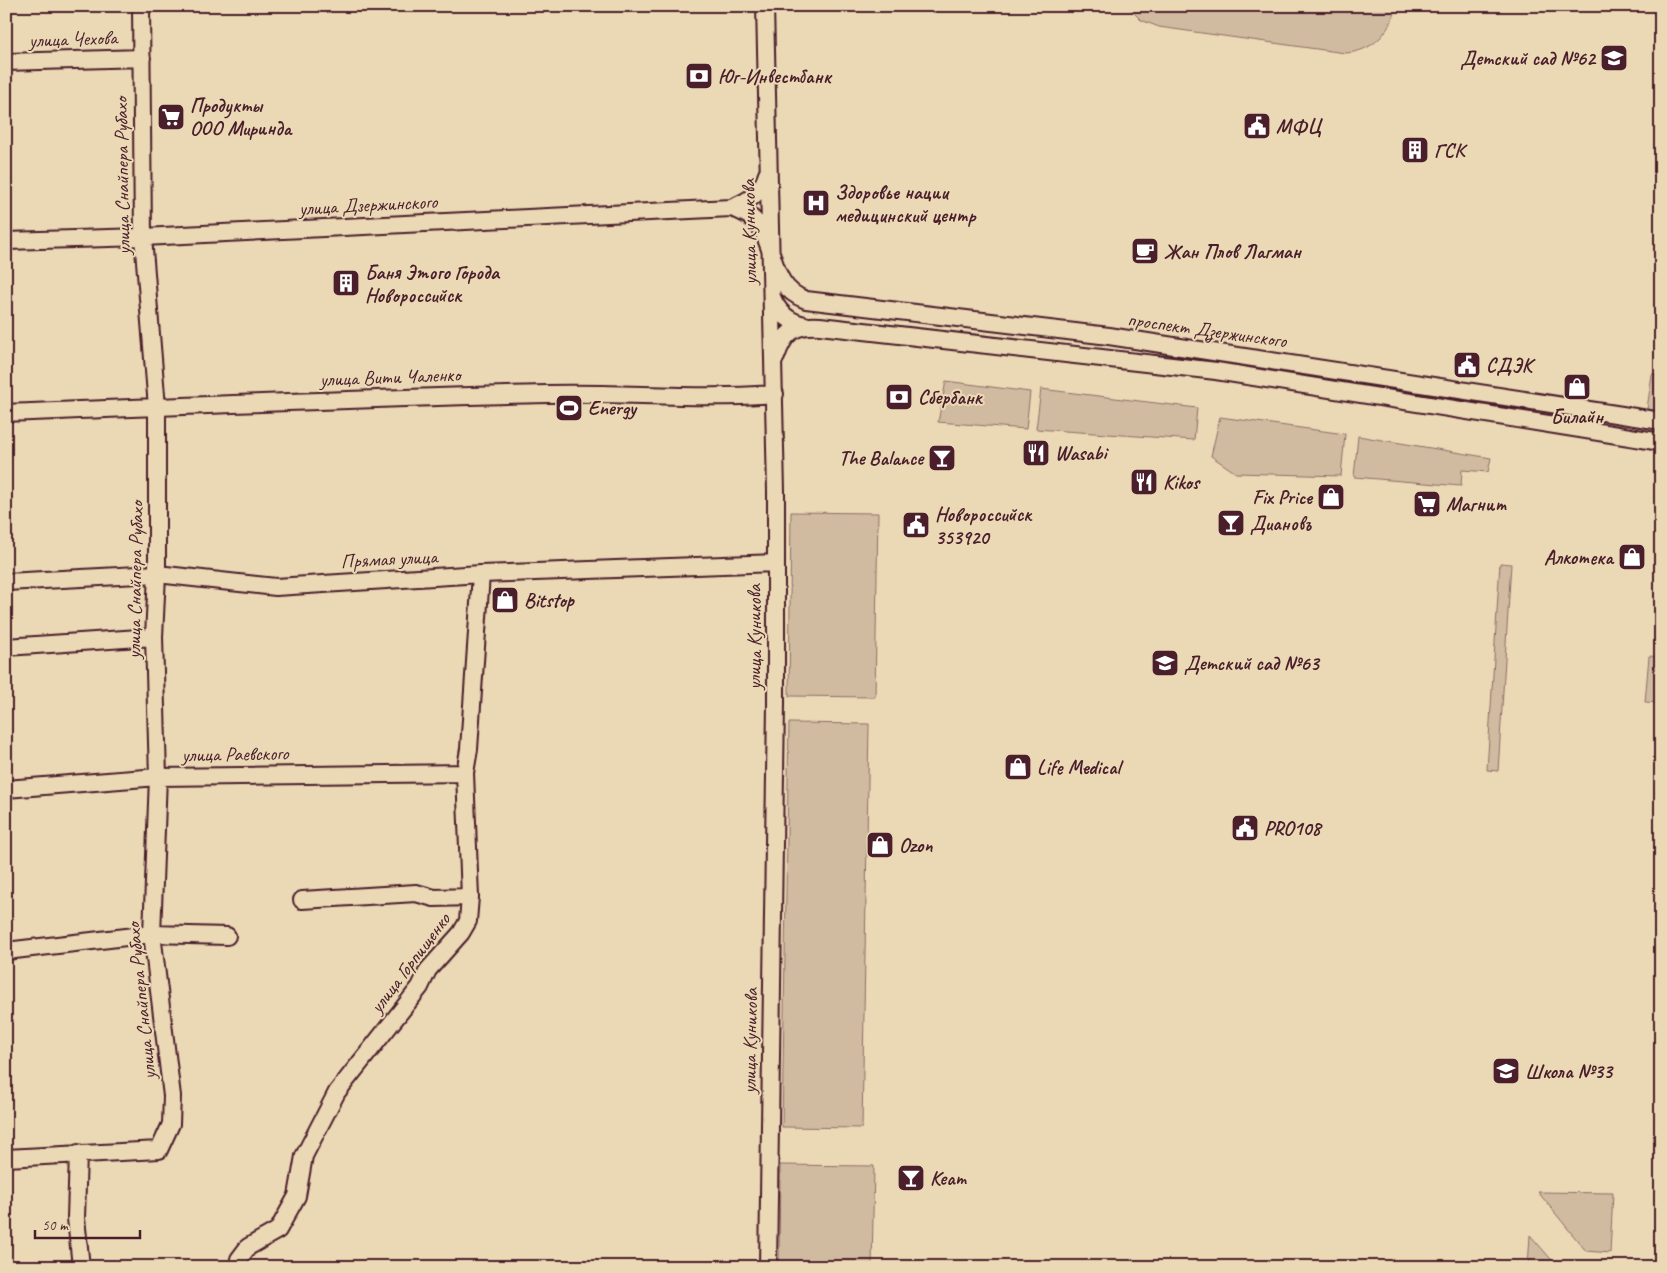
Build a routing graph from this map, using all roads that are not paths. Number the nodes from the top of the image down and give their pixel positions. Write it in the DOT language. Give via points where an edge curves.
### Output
graph roads {
  1 [pos="141,6"];
  2 [pos="765,6"];
  3 [pos="142,58"];
  4 [pos="6,62"];
  5 [pos="769,170"];
  6 [pos="731,208"];
  7 [pos="143,237"];
  8 [pos="6,241"];
  9 [pos="771,254"];
  10 [pos="772,295"];
  11 [pos="806,300"];
  12 [pos="780,311"];
  13 [pos="804,325"];
  14 [pos="772,326"];
  15 [pos="1219,352"];
  16 [pos="773,364"];
  17 [pos="1216,371"];
  18 [pos="775,394"];
  19 [pos="157,407"];
  20 [pos="6,413"];
  21 [pos="1661,421"];
  22 [pos="1661,442"];
  23 [pos="775,563"];
  24 [pos="157,574"];
  25 [pos="481,574"];
  26 [pos="6,582"];
  27 [pos="154,637"];
  28 [pos="6,647"];
  29 [pos="465,773"];
  30 [pos="158,777"];
  31 [pos="6,789"];
  32 [pos="470,897"];
  33 [pos="302,900"];
  34 [pos="152,934"];
  35 [pos="227,936"];
  36 [pos="6,951"];
  37 [pos="78,1153"];
  38 [pos="6,1158"];
  39 [pos="81,1267"];
  40 [pos="238,1267"];
  41 [pos="768,1267"];
  1 -- 3 [label="street, улица Снайпера Рубахо"];
  2 -- 5 [label="street, улица Куникова"];
  3 -- 4 [label="street, улица Чехова"];
  3 -- 7 [label="street, улица Снайпера Рубахо"];
  5 -- 6 [label="street" via="765,182 752,199"];
  5 -- 9 [label="street, улица Куникова"];
  6 -- 7 [label="street, улица Дзержинского"];
  6 -- 9 [label="street, проспект Дзержинского" via="745,212 760,225"];
  7 -- 8 [label="street, улица Дзержинского"];
  7 -- 19 [label="street, улица Снайпера Рубахо"];
  9 -- 10 [label="street, улица Куникова"];
  9 -- 11 [label="street, проспект Дзержинского" via="778,274 788,288"];
  10 -- 12 [label="street"];
  10 -- 14 [label="street, улица Куникова"];
  11 -- 12 [label="street" via="795,301"];
  11 -- 15 [label="street, проспект Дзержинского"];
  12 -- 13 [label="street" via="795,323"];
  12 -- 14 [label="street"];
  13 -- 16 [label="street" via="786,335"];
  13 -- 17 [label="street, проспект Дзержинского"];
  14 -- 16 [label="street, улица Куникова"];
  15 -- 17 [label="street"];
  15 -- 21 [label="street, проспект Дзержинского"];
  16 -- 18 [label="street, улица Куникова"];
  17 -- 22 [label="street, проспект Дзержинского"];
  18 -- 19 [label="street, улица Вити Чаленко" via="596,393"];
  18 -- 23 [label="street, улица Куникова"];
  19 -- 20 [label="street, улица Вити Чаленко"];
  19 -- 24 [label="street, улица Снайпера Рубахо"];
  23 -- 25 [label="street, Прямая улица"];
  23 -- 41 [label="street, улица Куникова"];
  24 -- 25 [label="street, Прямая улица" via="276,587"];
  24 -- 26 [label="street, Прямая улица"];
  24 -- 27 [label="street, улица Снайпера Рубахо"];
  25 -- 29 [label="street, улица Горпищенко"];
  27 -- 28 [label="street"];
  27 -- 30 [label="street, улица Снайпера Рубахо"];
  29 -- 30 [label="street, улица Раевского"];
  29 -- 32 [label="street, улица Горпищенко"];
  30 -- 31 [label="street, улица Раевского"];
  30 -- 34 [label="street, улица Снайпера Рубахо"];
  32 -- 33 [label="street" via="434,898 416,893"];
  32 -- 40 [label="street, улица Горпищенко" via="468,921 461,933 428,970 420,987 337,1092 304,1156 297,1196 278,1230 248,1247 239,1259"];
  34 -- 35 [label="street"];
  34 -- 36 [label="street"];
  34 -- 37 [label="street, улица Снайпера Рубахо" via="172,1096 171,1124 159,1150"];
  37 -- 38 [label="street"];
  37 -- 39 [label="street" via="76,1218"];
}
